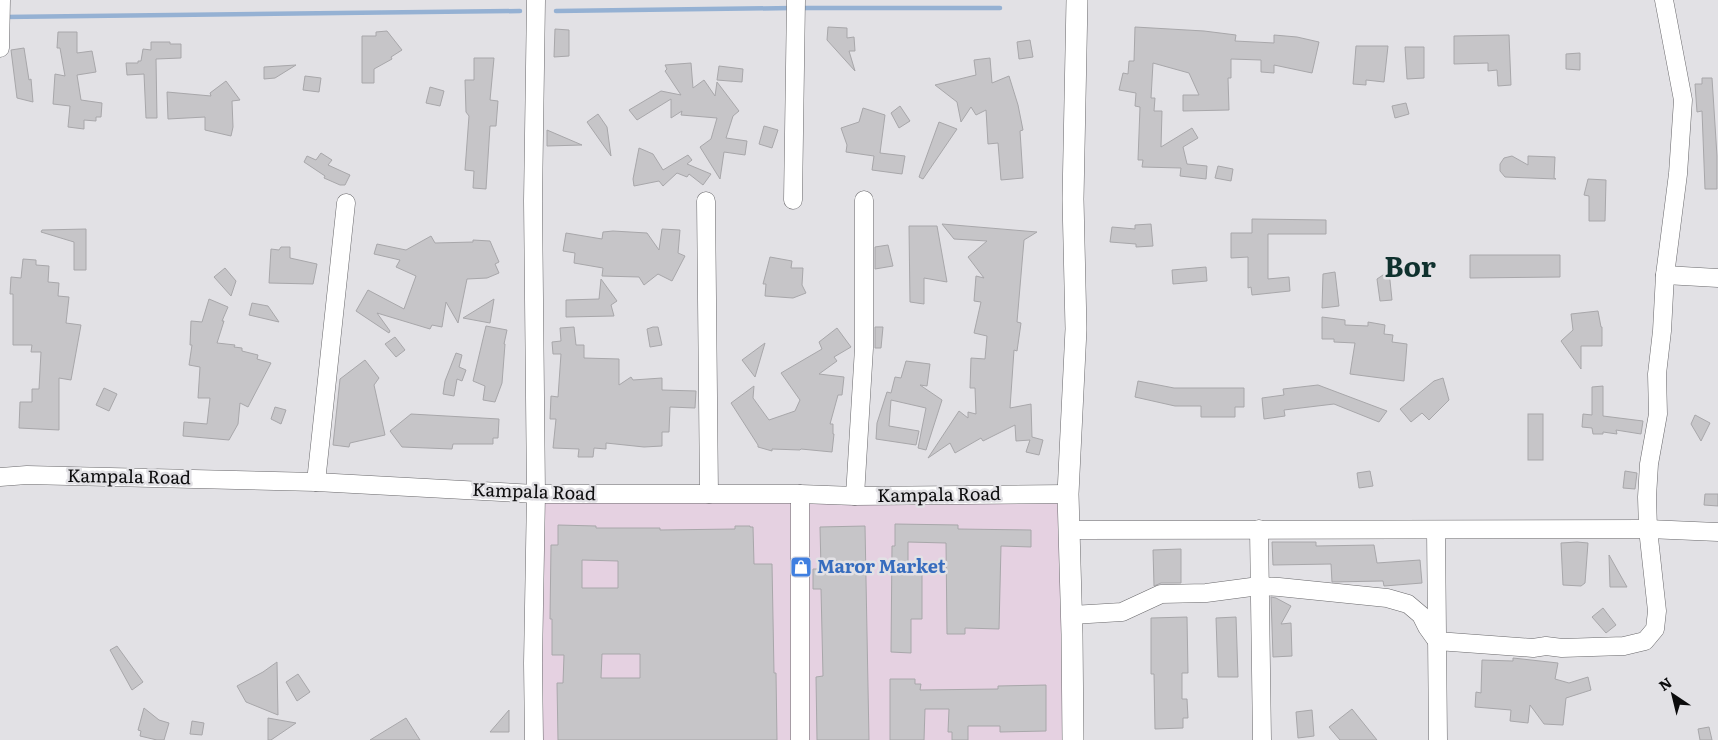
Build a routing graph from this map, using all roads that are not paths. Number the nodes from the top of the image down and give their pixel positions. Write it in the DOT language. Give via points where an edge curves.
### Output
graph roads {
  1 [pos="1,0"];
  2 [pos="536,0"];
  3 [pos="796,0"];
  4 [pos="1077,0"];
  5 [pos="1664,0"];
  6 [pos="0,11"];
  7 [pos="0,23"];
  8 [pos="0,48"];
  9 [pos="793,200"];
  10 [pos="864,200"];
  11 [pos="706,201"];
  12 [pos="346,203"];
  13 [pos="1665,275"];
  14 [pos="1718,278"];
  15 [pos="0,477"];
  16 [pos="316,482"];
  17 [pos="536,494"];
  18 [pos="709,494"];
  19 [pos="800,494"];
  20 [pos="1068,494"];
  21 [pos="855,496"];
  22 [pos="1259,529"];
  23 [pos="1648,529"];
  24 [pos="1068,530"];
  25 [pos="1436,530"];
  26 [pos="1718,532"];
  27 [pos="1259,586"];
  28 [pos="1072,615"];
  29 [pos="1437,640"];
  30 [pos="534,740"];
  31 [pos="800,740"];
  32 [pos="1073,740"];
  33 [pos="1262,740"];
  34 [pos="1438,740"];
  1 -- 6 [label="street"];
  2 -- 17 [label="street"];
  3 -- 9 [label="street"];
  4 -- 20 [label="street" via="1073,199 1076,329"];
  5 -- 13 [label="street" via="1683,100 1678,174"];
  6 -- 7 [label="street"];
  7 -- 8 [label="street"];
  10 -- 21 [label="street" via="864,348"];
  11 -- 18 [label="street"];
  12 -- 16 [label="street"];
  13 -- 14 [label="street"];
  13 -- 23 [label="street" via="1657,374 1658,414 1649,464"];
  15 -- 16 [label="street, Kampala Road"];
  16 -- 17 [label="street, Kampala Road"];
  17 -- 18 [label="street, Kampala Road"];
  17 -- 30 [label="street"];
  18 -- 19 [label="street, Kampala Road"];
  19 -- 21 [label="street, Kampala Road"];
  19 -- 31 [label="street"];
  20 -- 21 [label="street, Kampala Road"];
  20 -- 24 [label="street"];
  22 -- 24 [label="street"];
  22 -- 25 [label="street"];
  22 -- 27 [label="street"];
  23 -- 25 [label="street"];
  23 -- 26 [label="street"];
  23 -- 29 [label="street" via="1657,611 1655,629 1645,641 1624,646 1533,648"];
  24 -- 28 [label="street"];
  25 -- 29 [label="street"];
  27 -- 28 [label="street" via="1206,593 1160,594 1122,612"];
  27 -- 29 [label="street" via="1386,598 1408,604 1421,614 1426,627"];
  27 -- 33 [label="street"];
  28 -- 32 [label="street"];
  29 -- 34 [label="street"];
}
